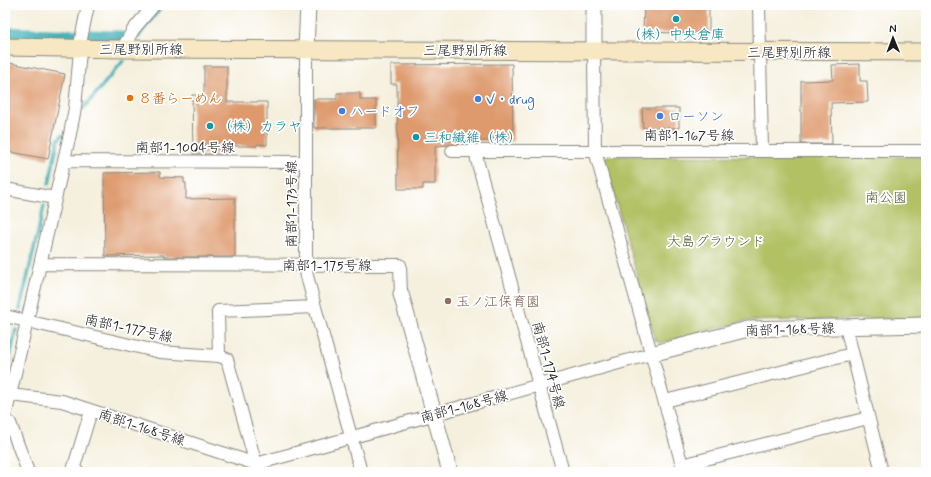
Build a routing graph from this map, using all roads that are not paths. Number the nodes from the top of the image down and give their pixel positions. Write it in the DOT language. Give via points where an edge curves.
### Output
graph roads {
  1 [pos="88,5"];
  2 [pos="154,5"];
  3 [pos="308,5"];
  4 [pos="594,5"];
  5 [pos="759,5"];
  6 [pos="5,47"];
  7 [pos="80,48"];
  8 [pos="122,49"];
  9 [pos="306,49"];
  10 [pos="594,51"];
  11 [pos="760,52"];
  12 [pos="926,52"];
  13 [pos="452,150"];
  14 [pos="762,150"];
  15 [pos="476,151"];
  16 [pos="595,151"];
  17 [pos="926,151"];
  18 [pos="64,161"];
  19 [pos="306,162"];
  20 [pos="5,188"];
  21 [pos="55,198"];
  22 [pos="40,264"];
  23 [pos="306,264"];
  24 [pos="401,294"];
  25 [pos="315,307"];
  26 [pos="5,316"];
  27 [pos="27,321"];
  28 [pos="926,325"];
  29 [pos="846,327"];
  30 [pos="651,354"];
  31 [pos="852,354"];
  32 [pos="219,356"];
  33 [pos="539,386"];
  34 [pos="10,395"];
  35 [pos="665,401"];
  36 [pos="91,411"];
  37 [pos="434,414"];
  38 [pos="5,417"];
  39 [pos="868,418"];
  40 [pos="5,421"];
  41 [pos="352,438"];
  42 [pos="257,468"];
  43 [pos="683,468"];
  44 [pos="28,472"];
  45 [pos="78,472"];
  46 [pos="361,472"];
  47 [pos="450,472"];
  48 [pos="563,472"];
  49 [pos="882,472"];
  1 -- 7 [label="street"];
  2 -- 8 [label="street" via="133,30"];
  3 -- 9 [label="street"];
  4 -- 10 [label="street"];
  5 -- 11 [label="street"];
  6 -- 7 [label="main road, 三尾野別所線"];
  7 -- 8 [label="main road, 三尾野別所線"];
  7 -- 18 [label="street" via="75,108"];
  8 -- 9 [label="main road, 三尾野別所線"];
  9 -- 10 [label="main road, 三尾野別所線"];
  9 -- 19 [label="street, 南部1-173号線"];
  10 -- 11 [label="main road, 三尾野別所線"];
  10 -- 16 [label="street"];
  11 -- 12 [label="main road, 三尾野別所線"];
  11 -- 14 [label="street"];
  13 -- 15 [label="street, 南部1-167号線"];
  14 -- 16 [label="street, 南部1-167号線"];
  14 -- 17 [label="street, 南部1-167号線"];
  15 -- 16 [label="street, 南部1-167号線"];
  15 -- 33 [label="street, 南部1-174号線"];
  16 -- 30 [label="street"];
  18 -- 19 [label="street, 南部1-1004号線"];
  18 -- 21 [label="street"];
  19 -- 23 [label="street, 南部1-173号線"];
  20 -- 21 [label="street"];
  21 -- 22 [label="street"];
  22 -- 23 [label="street, 南部1-175号線"];
  22 -- 27 [label="street"];
  23 -- 24 [label="street, 南部1-175号線" via="400,265"];
  23 -- 25 [label="street, 南部1-173号線"];
  24 -- 37 [label="street, 南部1-175号線"];
  25 -- 32 [label="street" via="218,311"];
  25 -- 41 [label="street, 南部1-173号線"];
  26 -- 27 [label="street, 南部1-177号線"];
  27 -- 32 [label="street, 南部1-177号線" via="160,352"];
  27 -- 34 [label="street"];
  28 -- 29 [label="street, 南部1-168号線"];
  29 -- 30 [label="street, 南部1-168号線" via="748,329"];
  29 -- 31 [label="street"];
  30 -- 33 [label="street, 南部1-168号線"];
  30 -- 35 [label="street"];
  31 -- 35 [label="street"];
  31 -- 39 [label="street"];
  32 -- 42 [label="street" via="227,359"];
  33 -- 37 [label="street, 南部1-168号線"];
  33 -- 48 [label="street, 南部1-174号線"];
  34 -- 36 [label="street, 南部1-168号線" via="62,401"];
  34 -- 38 [label="street"];
  35 -- 43 [label="street"];
  36 -- 42 [label="street, 南部1-168号線"];
  36 -- 45 [label="street" via="73,470"];
  37 -- 41 [label="street, 南部1-168号線"];
  37 -- 47 [label="street, 南部1-175号線"];
  39 -- 43 [label="street"];
  39 -- 49 [label="street"];
  40 -- 44 [label="street" via="10,423"];
  41 -- 42 [label="street, 南部1-168号線"];
  41 -- 46 [label="street, 南部1-173号線"];
}
